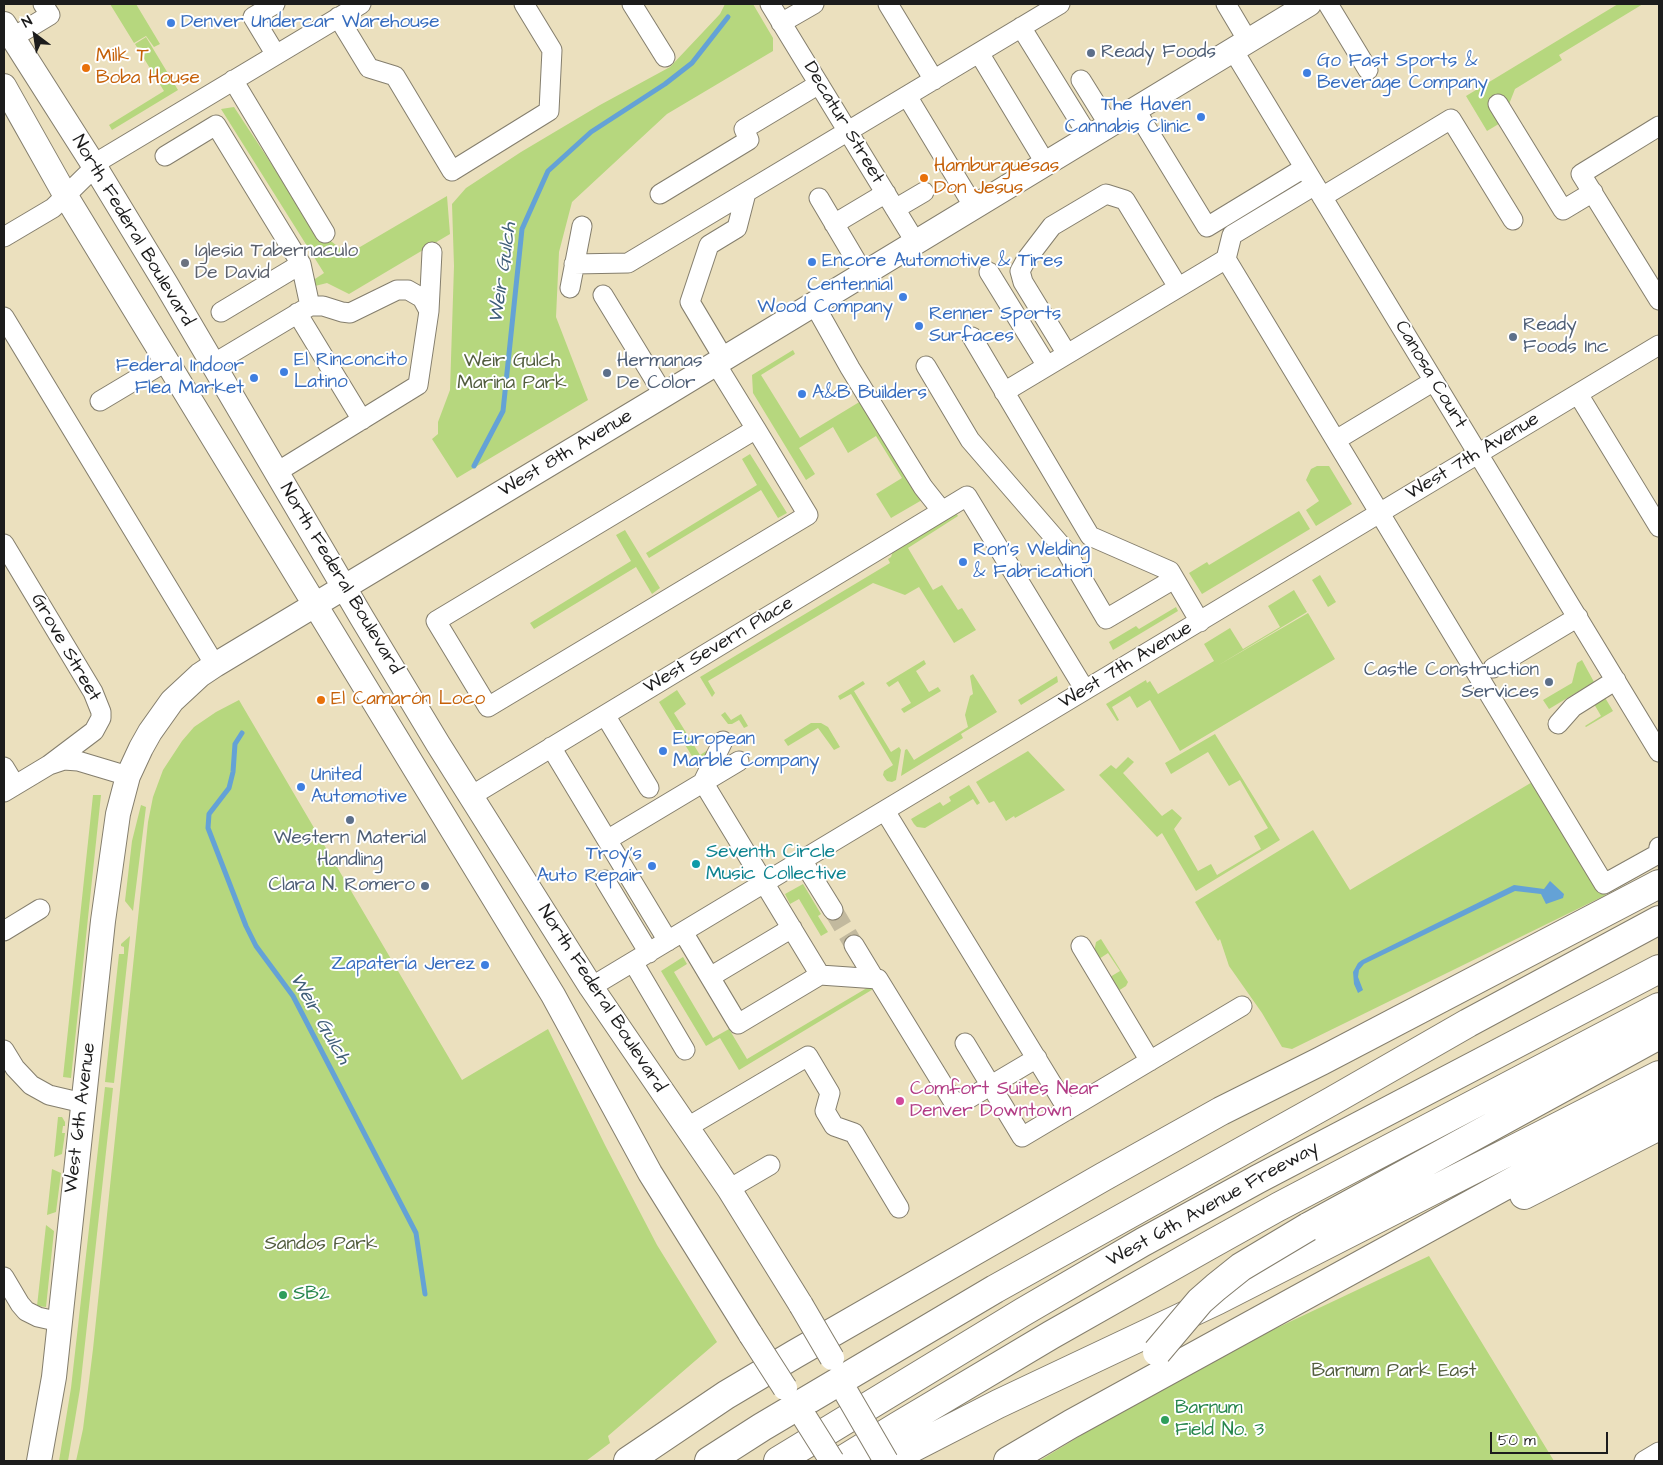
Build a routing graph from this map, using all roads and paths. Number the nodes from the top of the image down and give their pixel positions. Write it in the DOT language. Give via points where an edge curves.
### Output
graph roads {
  1 [pos="43,4"];
  2 [pos="273,4"];
  3 [pos="524,4"];
  4 [pos="632,4"];
  5 [pos="770,4"];
  6 [pos="814,4"];
  7 [pos="888,4"];
  8 [pos="1060,4"];
  9 [pos="1226,4"];
  10 [pos="1309,4"];
  11 [pos="1328,4"];
  12 [pos="347,9"];
  13 [pos="782,23"];
  14 [pos="1021,27"];
  15 [pos="8,31"];
  16 [pos="1240,45"];
  17 [pos="979,53"];
  18 [pos="276,55"];
  19 [pos="665,57"];
  20 [pos="1368,70"];
  21 [pos="233,80"];
  22 [pos="934,80"];
  23 [pos="1082,80"];
  24 [pos="819,84"];
  25 [pos="4,86"];
  26 [pos="907,96"];
  27 [pos="1498,104"];
  28 [pos="1135,109"];
  29 [pos="1659,126"];
  30 [pos="848,131"];
  31 [pos="1099,131"];
  32 [pos="165,156"];
  33 [pos="1046,164"];
  34 [pos="94,167"];
  35 [pos="1304,168"];
  36 [pos="1318,191"];
  37 [pos="746,192"];
  38 [pos="924,192"];
  39 [pos="1593,192"];
  40 [pos="660,194"];
  41 [pos="66,195"];
  42 [pos="819,198"];
  43 [pos="890,201"];
  44 [pos="974,207"];
  45 [pos="1513,220"];
  46 [pos="834,224"];
  47 [pos="582,226"];
  48 [pos="326,233"];
  49 [pos="4,237"];
  50 [pos="916,243"];
  51 [pos="432,252"];
  52 [pos="1226,259"];
  53 [pos="301,264"];
  54 [pos="574,264"];
  55 [pos="989,272"];
  56 [pos="864,274"];
  57 [pos="570,288"];
  58 [pos="1178,288"];
  59 [pos="1658,294"];
  60 [pos="603,295"];
  61 [pos="814,304"];
  62 [pos="304,310"];
  63 [pos="429,311"];
  64 [pos="221,312"];
  65 [pos="4,317"];
  66 [pos="972,337"];
  67 [pos="1659,345"];
  68 [pos="1067,354"];
  69 [pos="167,360"];
  70 [pos="720,361"];
  71 [pos="213,364"];
  72 [pos="926,366"];
  73 [pos="1047,366"];
  74 [pos="1434,381"];
  75 [pos="1004,392"];
  76 [pos="1578,394"];
  77 [pos="664,396"];
  78 [pos="100,401"];
  79 [pos="362,420"];
  80 [pos="756,428"];
  81 [pos="1336,440"];
  82 [pos="1478,454"];
  83 [pos="277,472"];
  84 [pos="942,511"];
  85 [pos="1380,513"];
  86 [pos="1659,527"];
  87 [pos="4,544"];
  88 [pos="1174,579"];
  89 [pos="344,587"];
  90 [pos="315,605"];
  91 [pos="1578,617"];
  92 [pos="1200,622"];
  93 [pos="215,665"];
  94 [pos="1493,668"];
  95 [pos="1616,680"];
  96 [pos="1085,690"];
  97 [pos="605,715"];
  98 [pos="1558,724"];
  99 [pos="551,747"];
  100 [pos="1659,752"];
  101 [pos="49,764"];
  102 [pos="4,767"];
  103 [pos="128,776"];
  104 [pos="703,782"];
  105 [pos="9,788"];
  106 [pos="649,788"];
  107 [pos="471,796"];
  108 [pos="885,811"];
  109 [pos="607,840"];
  110 [pos="1659,847"];
  111 [pos="802,860"];
  112 [pos="605,880"];
  113 [pos="765,883"];
  114 [pos="1659,884"];
  115 [pos="40,909"];
  116 [pos="832,910"];
  117 [pos="1659,918"];
  118 [pos="792,928"];
  119 [pos="4,931"];
  120 [pos="676,937"];
  121 [pos="854,945"];
  122 [pos="1081,946"];
  123 [pos="649,953"];
  124 [pos="632,962"];
  125 [pos="1659,969"];
  126 [pos="820,975"];
  127 [pos="710,977"];
  128 [pos="874,978"];
  129 [pos="544,980"];
  130 [pos="591,987"];
  131 [pos="1242,1006"];
  132 [pos="1659,1007"];
  133 [pos="1659,1035"];
  134 [pos="965,1043"];
  135 [pos="4,1050"];
  136 [pos="685,1050"];
  137 [pos="1037,1058"];
  138 [pos="1150,1061"];
  139 [pos="1321,1061"];
  140 [pos="1659,1075"];
  141 [pos="990,1086"];
  142 [pos="1659,1101"];
  143 [pos="83,1103"];
  144 [pos="1068,1110"];
  145 [pos="1659,1126"];
  146 [pos="686,1128"];
  147 [pos="770,1165"];
  148 [pos="729,1189"];
  149 [pos="899,1208"];
  150 [pos="4,1277"];
  151 [pos="60,1322"];
  152 [pos="1204,1352"];
  153 [pos="841,1380"];
  154 [pos="798,1406"];
  155 [pos="1070,1424"];
  156 [pos="1659,1452"];
  157 [pos="39,1461"];
  158 [pos="628,1461"];
  159 [pos="709,1461"];
  160 [pos="778,1461"];
  161 [pos="832,1461"];
  162 [pos="841,1461"];
  163 [pos="887,1461"];
  164 [pos="1008,1461"];
  165 [pos="1644,1461"];
  1 -- 15 [label="street" via="50,15"];
  2 -- 18 [label="street" via="253,17"];
  3 -- 12 [label="street" via="552,50 549,111 452,171 395,76 368,68"];
  4 -- 19 [label="street"];
  5 -- 13 [label="street, Decatur Street"];
  6 -- 13 [label="street"];
  7 -- 22 [label="street"];
  8 -- 14 [label="street"];
  9 -- 16 [label="street, Canosa Court"];
  10 -- 16 [label="main road, West 8th Avenue"];
  11 -- 20 [label="street"];
  12 -- 18 [label="street"];
  13 -- 24 [label="street, Decatur Street"];
  14 -- 17 [label="street"];
  14 -- 31 [label="street"];
  15 -- 34 [label="main road, North Federal Boulevard"];
  16 -- 28 [label="main road, West 8th Avenue"];
  16 -- 35 [label="street, Canosa Court"];
  17 -- 22 [label="street"];
  17 -- 33 [label="street"];
  18 -- 21 [label="street"];
  21 -- 34 [label="street"];
  21 -- 48 [label="street"];
  22 -- 26 [label="street"];
  23 -- 31 [label="street"];
  24 -- 30 [label="street, Decatur Street"];
  24 -- 40 [label="street" via="744,129 750,140"];
  25 -- 41 [label="main road, North Federal Boulevard"];
  26 -- 30 [label="street"];
  26 -- 44 [label="street"];
  27 -- 39 [label="street" via="1564,210"];
  28 -- 31 [label="main road, West 8th Avenue"];
  28 -- 35 [label="street" via="1207,227"];
  29 -- 39 [label="street" via="1581,174"];
  30 -- 37 [label="street"];
  30 -- 43 [label="street, Decatur Street"];
  31 -- 33 [label="main road, West 8th Avenue"];
  32 -- 53 [label="street" via="216,125"];
  33 -- 44 [label="main road, West 8th Avenue"];
  34 -- 41 [label="street"];
  34 -- 71 [label="main road, North Federal Boulevard"];
  35 -- 36 [label="street, Canosa Court"];
  36 -- 45 [label="street" via="1451,119"];
  36 -- 52 [label="street" via="1232,235"];
  36 -- 74 [label="street, Canosa Court"];
  37 -- 54 [label="street" via="628,263"];
  37 -- 70 [label="street" via="737,228 709,245 690,302"];
  38 -- 43 [label="street"];
  39 -- 59 [label="street"];
  41 -- 49 [label="street" via="53,208"];
  41 -- 69 [label="main road, North Federal Boulevard"];
  42 -- 46 [label="street"];
  43 -- 46 [label="street"];
  43 -- 50 [label="street, Decatur Street"];
  44 -- 50 [label="main road, West 8th Avenue"];
  46 -- 56 [label="street"];
  47 -- 54 [label="street"];
  50 -- 56 [label="main road, West 8th Avenue"];
  51 -- 63 [label="street"];
  52 -- 58 [label="street"];
  52 -- 81 [label="street"];
  53 -- 62 [label="street"];
  53 -- 64 [label="street"];
  54 -- 57 [label="street"];
  55 -- 73 [label="street"];
  56 -- 61 [label="main road, West 8th Avenue"];
  58 -- 68 [label="street"];
  58 -- 68 [label="street" via="1124,200 1106,194 1052,226 1020,270 1023,282"];
  60 -- 77 [label="street"];
  61 -- 70 [label="main road, West 8th Avenue"];
  61 -- 84 [label="street" via="904,458"];
  62 -- 63 [label="street" via="323,306 350,313 397,290 408,290 422,298"];
  62 -- 71 [label="street"];
  62 -- 79 [label="street"];
  63 -- 79 [label="street" via="418,385"];
  65 -- 93 [label="street"];
  66 -- 75 [label="street"];
  67 -- 76 [label="street, West 7th Avenue"];
  68 -- 73 [label="street"];
  69 -- 78 [label="street"];
  69 -- 90 [label="main road, North Federal Boulevard"];
  70 -- 77 [label="main road, West 8th Avenue"];
  70 -- 80 [label="street"];
  71 -- 83 [label="main road, North Federal Boulevard"];
  72 -- 88 [label="street" via="970,440 1066,551 1106,618"];
  73 -- 75 [label="street"];
  74 -- 81 [label="street"];
  74 -- 82 [label="street, Canosa Court"];
  75 -- 88 [label="street" via="1090,536 1170,571"];
  76 -- 82 [label="street, West 7th Avenue"];
  76 -- 86 [label="street"];
  77 -- 89 [label="main road, West 8th Avenue"];
  79 -- 83 [label="street"];
  80 -- 80 [label="street" via="436,621 488,707 808,515"];
  81 -- 85 [label="street"];
  82 -- 85 [label="street, West 7th Avenue"];
  82 -- 91 [label="street, Canosa Court"];
  83 -- 89 [label="main road, North Federal Boulevard"];
  84 -- 96 [label="street, West Severn Place" via="967,496"];
  84 -- 97 [label="street, West Severn Place"];
  85 -- 92 [label="street, West 7th Avenue"];
  85 -- 110 [label="street" via="1604,884 1658,854"];
  87 -- 101 [label="street, Grove Street" via="93,692 101,712 94,731"];
  88 -- 92 [label="street"];
  89 -- 90 [label="main road, West 8th Avenue"];
  89 -- 107 [label="main road, North Federal Boulevard"];
  90 -- 93 [label="main road, West 8th Avenue"];
  90 -- 129 [label="main road, North Federal Boulevard"];
  91 -- 94 [label="street"];
  91 -- 95 [label="street, Canosa Court"];
  92 -- 96 [label="street, West 7th Avenue"];
  93 -- 103 [label="main road, West 8th Avenue" via="172,701 150,732"];
  95 -- 98 [label="street" via="1573,707"];
  95 -- 100 [label="street, Canosa Court"];
  96 -- 108 [label="street, West 7th Avenue"];
  97 -- 99 [label="street, West Severn Place"];
  97 -- 106 [label="street"];
  99 -- 107 [label="street, West Severn Place"];
  99 -- 109 [label="street"];
  101 -- 103 [label="street" via="78,761"];
  101 -- 105 [label="street"];
  102 -- 105 [label="street"];
  103 -- 143 [label="main road, West 6th Avenue" via="113,848"];
  104 -- 104 [label="street" via="743,767 729,742"];
  104 -- 109 [label="street"];
  104 -- 113 [label="street"];
  107 -- 130 [label="main road, North Federal Boulevard"];
  108 -- 111 [label="street, West 7th Avenue"];
  108 -- 137 [label="street"];
  109 -- 120 [label="street"];
  111 -- 113 [label="street, West 7th Avenue"];
  111 -- 116 [label="street"];
  112 -- 123 [label="street"];
  113 -- 118 [label="street"];
  113 -- 120 [label="street, West 7th Avenue"];
  114 -- 139 [label="highway"];
  115 -- 119 [label="street"];
  117 -- 139 [label="highway"];
  117 -- 153 [label="highway" via="995,1288"];
  118 -- 126 [label="street"];
  118 -- 127 [label="street"];
  120 -- 123 [label="street, West 7th Avenue"];
  120 -- 127 [label="street"];
  121 -- 128 [label="street"];
  122 -- 138 [label="street"];
  123 -- 124 [label="street, West 7th Avenue"];
  124 -- 130 [label="street, West 7th Avenue"];
  124 -- 136 [label="street"];
  125 -- 160 [label="highway, West 6th Avenue Freeway" via="1143,1242"];
  126 -- 127 [label="street" via="738,1024"];
  126 -- 128 [label="street"];
  128 -- 141 [label="street" via="878,978 956,1106"];
  129 -- 130 [label="main road"];
  129 -- 154 [label="main road, North Federal Boulevard, bridge" via="650,1173"];
  130 -- 146 [label="main road, North Federal Boulevard"];
  131 -- 138 [label="street"];
  132 -- 162 [label="highway, West 6th Avenue Freeway" via="1216,1242 1051,1335"];
  133 -- 155 [label="highway, bridge" via="1241,1267 1200,1301 1138,1373"];
  134 -- 141 [label="street"];
  135 -- 143 [label="street" via="31,1086 49,1095"];
  137 -- 141 [label="street"];
  137 -- 144 [label="street"];
  138 -- 144 [label="street"];
  139 -- 158 [label="highway" via="1221,1111 959,1259 753,1379"];
  140 -- 163 [label="highway" via="1226,1296 998,1404"];
  141 -- 144 [label="street" via="1022,1137"];
  142 -- 152 [label="highway"];
  143 -- 151 [label="main road, West 6th Avenue"];
  145 -- 152 [label="highway"];
  146 -- 148 [label="main road, North Federal Boulevard"];
  146 -- 149 [label="street" via="808,1056 830,1093 825,1111 834,1126 854,1133"];
  147 -- 148 [label="street"];
  148 -- 153 [label="main road, North Federal Boulevard, bridge" via="830,1351"];
  150 -- 151 [label="street" via="26,1310 38,1317"];
  151 -- 157 [label="main road, West 6th Avenue"];
  152 -- 155 [label="highway"];
  153 -- 154 [label="highway"];
  153 -- 163 [label="main road, North Federal Boulevard, bridge"];
  154 -- 159 [label="highway"];
  154 -- 161 [label="main road, North Federal Boulevard, bridge"];
  155 -- 164 [label="highway"];
  156 -- 165 [label="street"];
}
